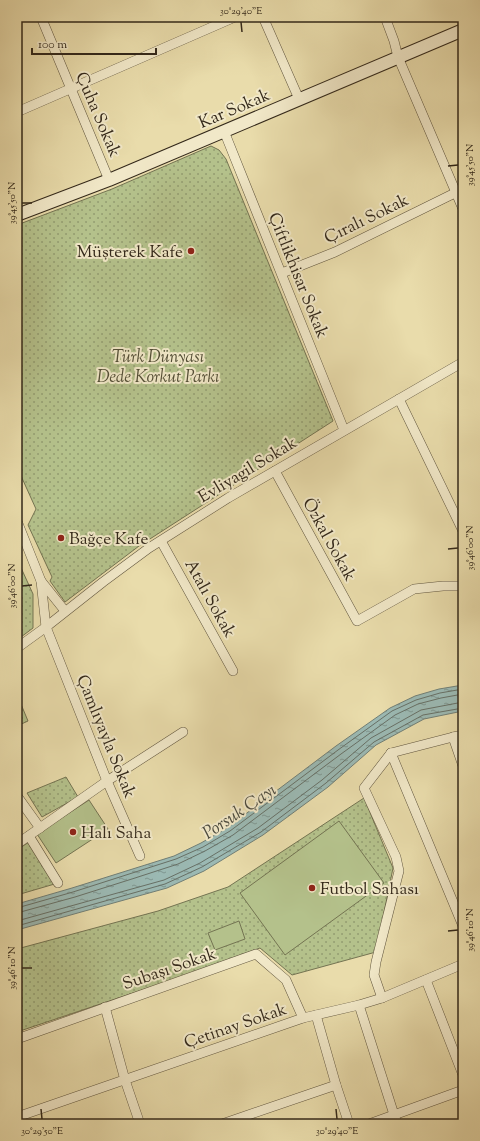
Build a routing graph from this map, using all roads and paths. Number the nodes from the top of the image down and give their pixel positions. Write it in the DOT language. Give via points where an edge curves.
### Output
graph roads {
  1 [pos="41,17"];
  2 [pos="236,17"];
  3 [pos="263,17"];
  4 [pos="385,17"];
  5 [pos="463,30"];
  6 [pos="398,58"];
  7 [pos="71,89"];
  8 [pos="299,99"];
  9 [pos="17,112"];
  10 [pos="224,132"];
  11 [pos="109,180"];
  12 [pos="459,191"];
  13 [pos="463,209"];
  14 [pos="17,214"];
  15 [pos="282,273"];
  16 [pos="463,362"];
  17 [pos="399,399"];
  18 [pos="344,430"];
  19 [pos="275,471"];
  20 [pos="460,517"];
  21 [pos="17,521"];
  22 [pos="463,531"];
  23 [pos="161,542"];
  24 [pos="41,582"];
  25 [pos="463,586"];
  26 [pos="65,611"];
  27 [pos="46,627"];
  28 [pos="17,648"];
  29 [pos="233,671"];
  30 [pos="183,732"];
  31 [pos="463,735"];
  32 [pos="453,737"];
  33 [pos="391,754"];
  34 [pos="463,766"];
  35 [pos="107,782"];
  36 [pos="17,796"];
  37 [pos="40,828"];
  38 [pos="29,836"];
  39 [pos="17,844"];
  40 [pos="140,856"];
  41 [pos="58,883"];
  42 [pos="463,926"];
  43 [pos="463,964"];
  44 [pos="426,980"];
  45 [pos="382,998"];
  46 [pos="359,1005"];
  47 [pos="105,1007"];
  48 [pos="316,1015"];
  49 [pos="303,1018"];
  50 [pos="17,1039"];
  51 [pos="463,1075"];
  52 [pos="124,1080"];
  53 [pos="336,1085"];
  54 [pos="463,1090"];
  55 [pos="17,1118"];
  56 [pos="396,1120"];
  57 [pos="140,1124"];
  58 [pos="222,1124"];
  59 [pos="349,1124"];
  60 [pos="369,1124"];
  1 -- 7 [label="street, Çuha Sokak"];
  2 -- 7 [label="street"];
  3 -- 8 [label="street"];
  4 -- 6 [label="street"];
  5 -- 6 [label="street, Kar Sokak"];
  6 -- 8 [label="street, Kar Sokak"];
  6 -- 12 [label="street"];
  7 -- 9 [label="street"];
  7 -- 11 [label="street, Çuha Sokak"];
  8 -- 10 [label="street, Kar Sokak"];
  10 -- 11 [label="street, Kar Sokak"];
  10 -- 15 [label="street, Çiftlikhisar Sokak"];
  11 -- 14 [label="street, Kar Sokak"];
  12 -- 13 [label="street"];
  12 -- 15 [label="street, Çıralı Sokak" via="335,252"];
  15 -- 18 [label="street, Çiftlikhisar Sokak"];
  16 -- 17 [label="street, Evliyagil Sokak"];
  17 -- 18 [label="street, Evliyagil Sokak"];
  17 -- 20 [label="street"];
  18 -- 19 [label="street, Evliyagil Sokak"];
  19 -- 23 [label="street, Evliyagil Sokak"];
  19 -- 25 [label="street, Özkal Sokak" via="357,621 414,589"];
  20 -- 22 [label="street"];
  21 -- 24 [label="street"];
  23 -- 26 [label="street, Evliyagil Sokak"];
  23 -- 29 [label="street, Atalı Sokak"];
  24 -- 26 [label="street"];
  24 -- 27 [label="street, Çamlıyayla Sokak"];
  26 -- 27 [label="street, Evliyagil Sokak"];
  27 -- 28 [label="street, Evliyagil Sokak"];
  27 -- 35 [label="street, Çamlıyayla Sokak"];
  30 -- 35 [label="street"];
  31 -- 32 [label="street"];
  32 -- 33 [label="street"];
  32 -- 34 [label="street"];
  33 -- 42 [label="street"];
  33 -- 45 [label="street" via="364,788 396,857 399,871 374,975"];
  35 -- 37 [label="street"];
  35 -- 40 [label="street, Çamlıyayla Sokak"];
  36 -- 37 [label="street"];
  37 -- 38 [label="street"];
  38 -- 39 [label="street"];
  38 -- 41 [label="street"];
  43 -- 44 [label="street, Çetinay Sokak"];
  44 -- 45 [label="street, Çetinay Sokak"];
  44 -- 51 [label="street"];
  45 -- 46 [label="street, Çetinay Sokak"];
  46 -- 48 [label="street, Çetinay Sokak"];
  46 -- 56 [label="street"];
  47 -- 49 [label="street, Subaşı Sokak" via="256,954 286,980"];
  47 -- 50 [label="street, Subaşı Sokak"];
  47 -- 52 [label="street"];
  48 -- 49 [label="street, Çetinay Sokak"];
  48 -- 53 [label="street"];
  49 -- 52 [label="street, Çetinay Sokak"];
  52 -- 55 [label="street, Çetinay Sokak"];
  52 -- 57 [label="street"];
  53 -- 58 [label="street"];
  53 -- 59 [label="street"];
  54 -- 56 [label="street"];
  56 -- 60 [label="street"];
}
